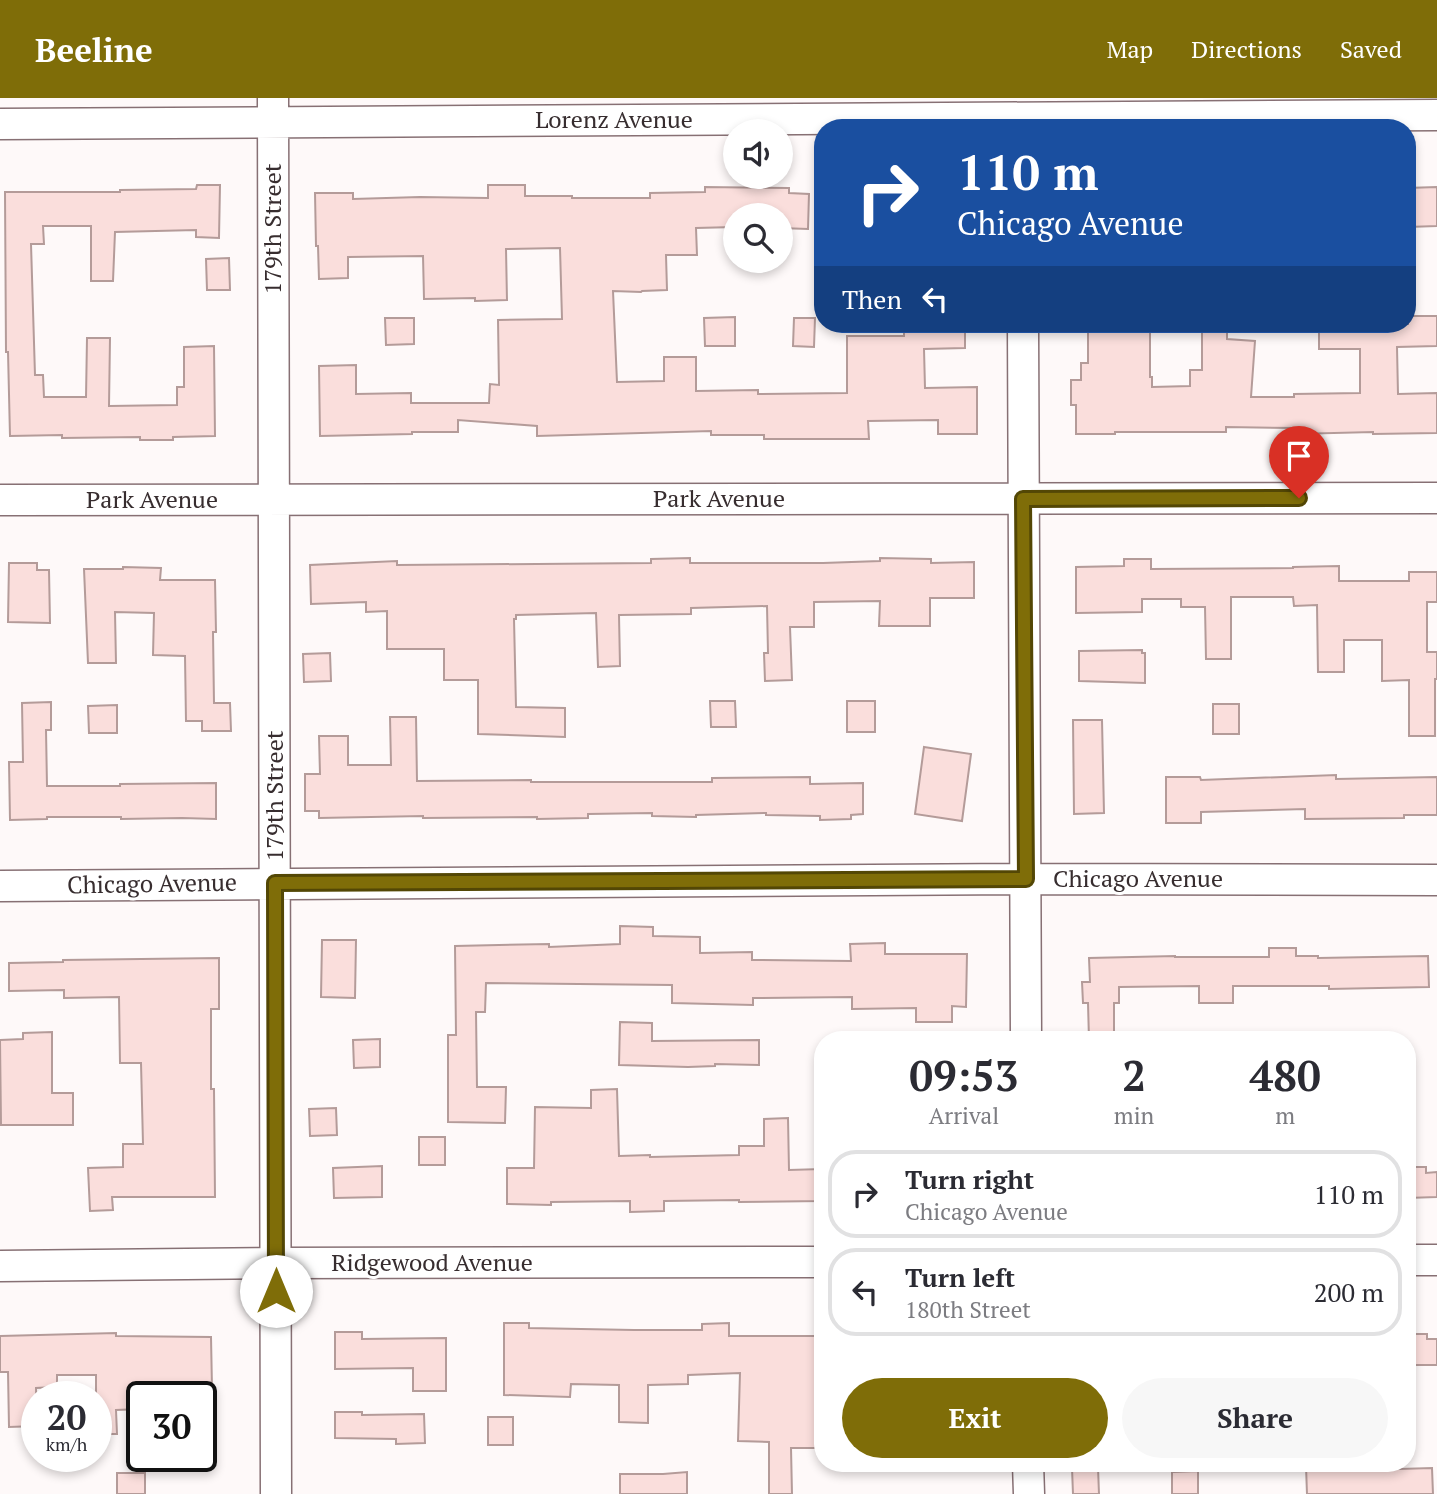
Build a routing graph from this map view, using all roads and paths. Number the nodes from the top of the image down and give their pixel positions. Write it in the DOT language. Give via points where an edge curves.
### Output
graph roads {
  1 [pos="273,110"];
  2 [pos="1022,114"];
  3 [pos="1437,115"];
  4 [pos="0,124"];
  5 [pos="1023,333"];
  6 [pos="1437,498"];
  7 [pos="274,499"];
  8 [pos="1023,499"];
  9 [pos="0,500"];
  10 [pos="1026,879"];
  11 [pos="1437,880"];
  12 [pos="275,883"];
  13 [pos="0,886"];
  14 [pos="1026,1031"];
  15 [pos="1416,1260"];
  16 [pos="1437,1260"];
  17 [pos="814,1262"];
  18 [pos="276,1263"];
  19 [pos="0,1266"];
  20 [pos="1028,1472"];
  21 [pos="276,1494"];
  22 [pos="1028,1494"];
  1 -- 2 [label="street, Lorenz Avenue"];
  1 -- 4 [label="street, Lorenz Avenue"];
  1 -- 7 [label="street, 179th Street"];
  2 -- 3 [label="street, Lorenz Avenue"];
  5 -- 8 [label="street"];
  6 -- 8 [label="street, Park Avenue"];
  7 -- 8 [label="street, Park Avenue"];
  7 -- 9 [label="street, Park Avenue"];
  7 -- 12 [label="street, 179th Street"];
  8 -- 10 [label="street"];
  10 -- 11 [label="street, Chicago Avenue"];
  10 -- 12 [label="street, Chicago Avenue"];
  10 -- 14 [label="street"];
  12 -- 13 [label="street, Chicago Avenue"];
  12 -- 18 [label="street, 179th Street"];
  15 -- 16 [label="street"];
  17 -- 18 [label="street, Ridgewood Avenue"];
  18 -- 19 [label="street, Ridgewood Avenue"];
  18 -- 21 [label="street, 179th Street"];
  20 -- 22 [label="street"];
}
